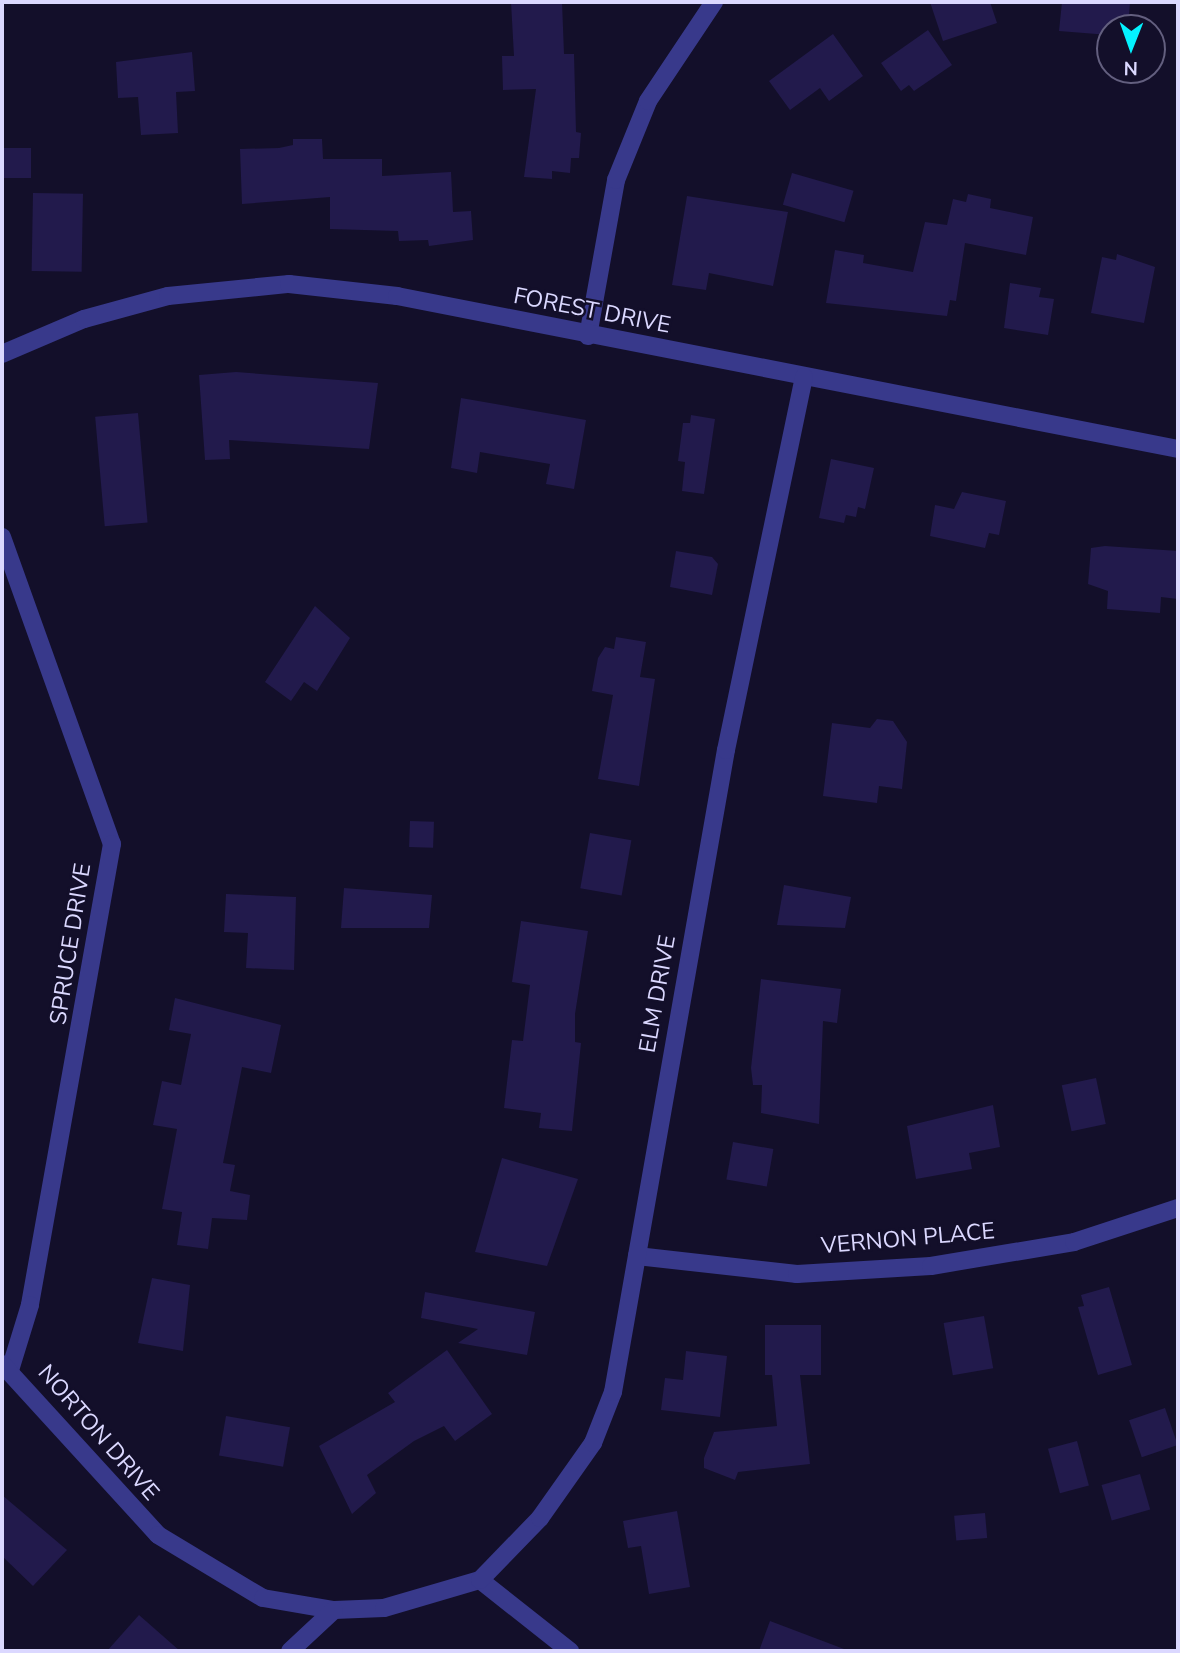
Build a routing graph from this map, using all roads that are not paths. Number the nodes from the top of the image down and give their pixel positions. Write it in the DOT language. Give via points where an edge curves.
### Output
graph roads {
  1 [pos="714,2"];
  2 [pos="588,336"];
  3 [pos="2,354"];
  4 [pos="804,377"];
  5 [pos="1178,449"];
  6 [pos="2,537"];
  7 [pos="1178,1208"];
  8 [pos="637,1256"];
  9 [pos="6,1367"];
  10 [pos="480,1580"];
  11 [pos="334,1610"];
  12 [pos="290,1651"];
  13 [pos="570,1651"];
  1 -- 2 [label="street" via="648,101 616,180"];
  2 -- 3 [label="street, FOREST DRIVE" via="397,296 289,284 168,296 83,319"];
  2 -- 4 [label="street, FOREST DRIVE"];
  4 -- 5 [label="street, FOREST DRIVE"];
  4 -- 8 [label="street, ELM DRIVE" via="726,750"];
  6 -- 9 [label="street, SPRUCE DRIVE" via="112,844 30,1305"];
  7 -- 8 [label="street, VERNON PLACE" via="1074,1242 931,1266 797,1274"];
  8 -- 10 [label="street, ELM DRIVE" via="613,1392 593,1443 540,1518"];
  9 -- 11 [label="street, NORTON DRIVE" via="113,1492 158,1535 263,1598"];
  10 -- 11 [label="street, NORTON DRIVE" via="418,1601"];
  10 -- 13 [label="street"];
  11 -- 12 [label="street"];
}
